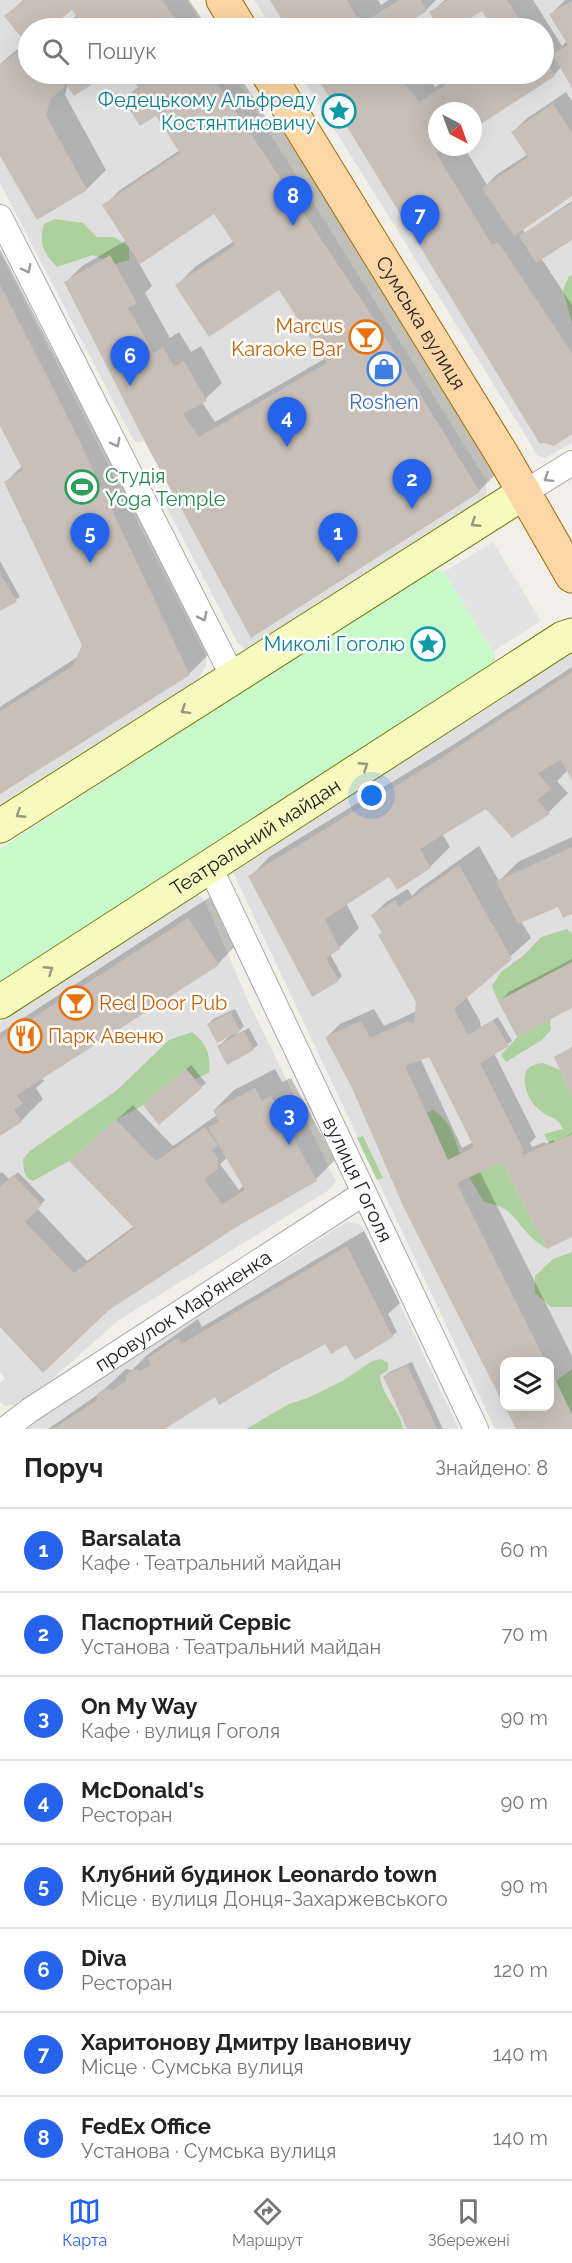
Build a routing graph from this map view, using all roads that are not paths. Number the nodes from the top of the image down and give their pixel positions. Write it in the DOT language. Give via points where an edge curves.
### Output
graph roads {
  1 [pos="223,0"];
  2 [pos="234,18"];
  3 [pos="274,84"];
  4 [pos="0,217"];
  5 [pos="572,463"];
  6 [pos="525,492"];
  7 [pos="572,576"];
  8 [pos="572,635"];
  9 [pos="234,679"];
  10 [pos="0,826"];
  11 [pos="209,865"];
  12 [pos="0,1002"];
  13 [pos="364,1193"];
  14 [pos="4,1429"];
  15 [pos="476,1429"];
  1 -- 2 [label="main road"];
  3 -- 6 [label="main road, Сумська вулиця"];
  4 -- 9 [label="street, one-way"];
  5 -- 6 [label="street, one-way"];
  6 -- 7 [label="main road, Сумська вулиця"];
  6 -- 9 [label="street, one-way"];
  11 -- 8 [label="street, Театральний майдан, one-way"];
  9 -- 10 [label="street, one-way"];
  12 -- 11 [label="street, Театральний майдан, one-way"];
  11 -- 13 [label="street, вулиця Гоголя"];
  13 -- 14 [label="street, провулок Мар’яненка"];
  13 -- 15 [label="street, вулиця Гоголя"];
}
